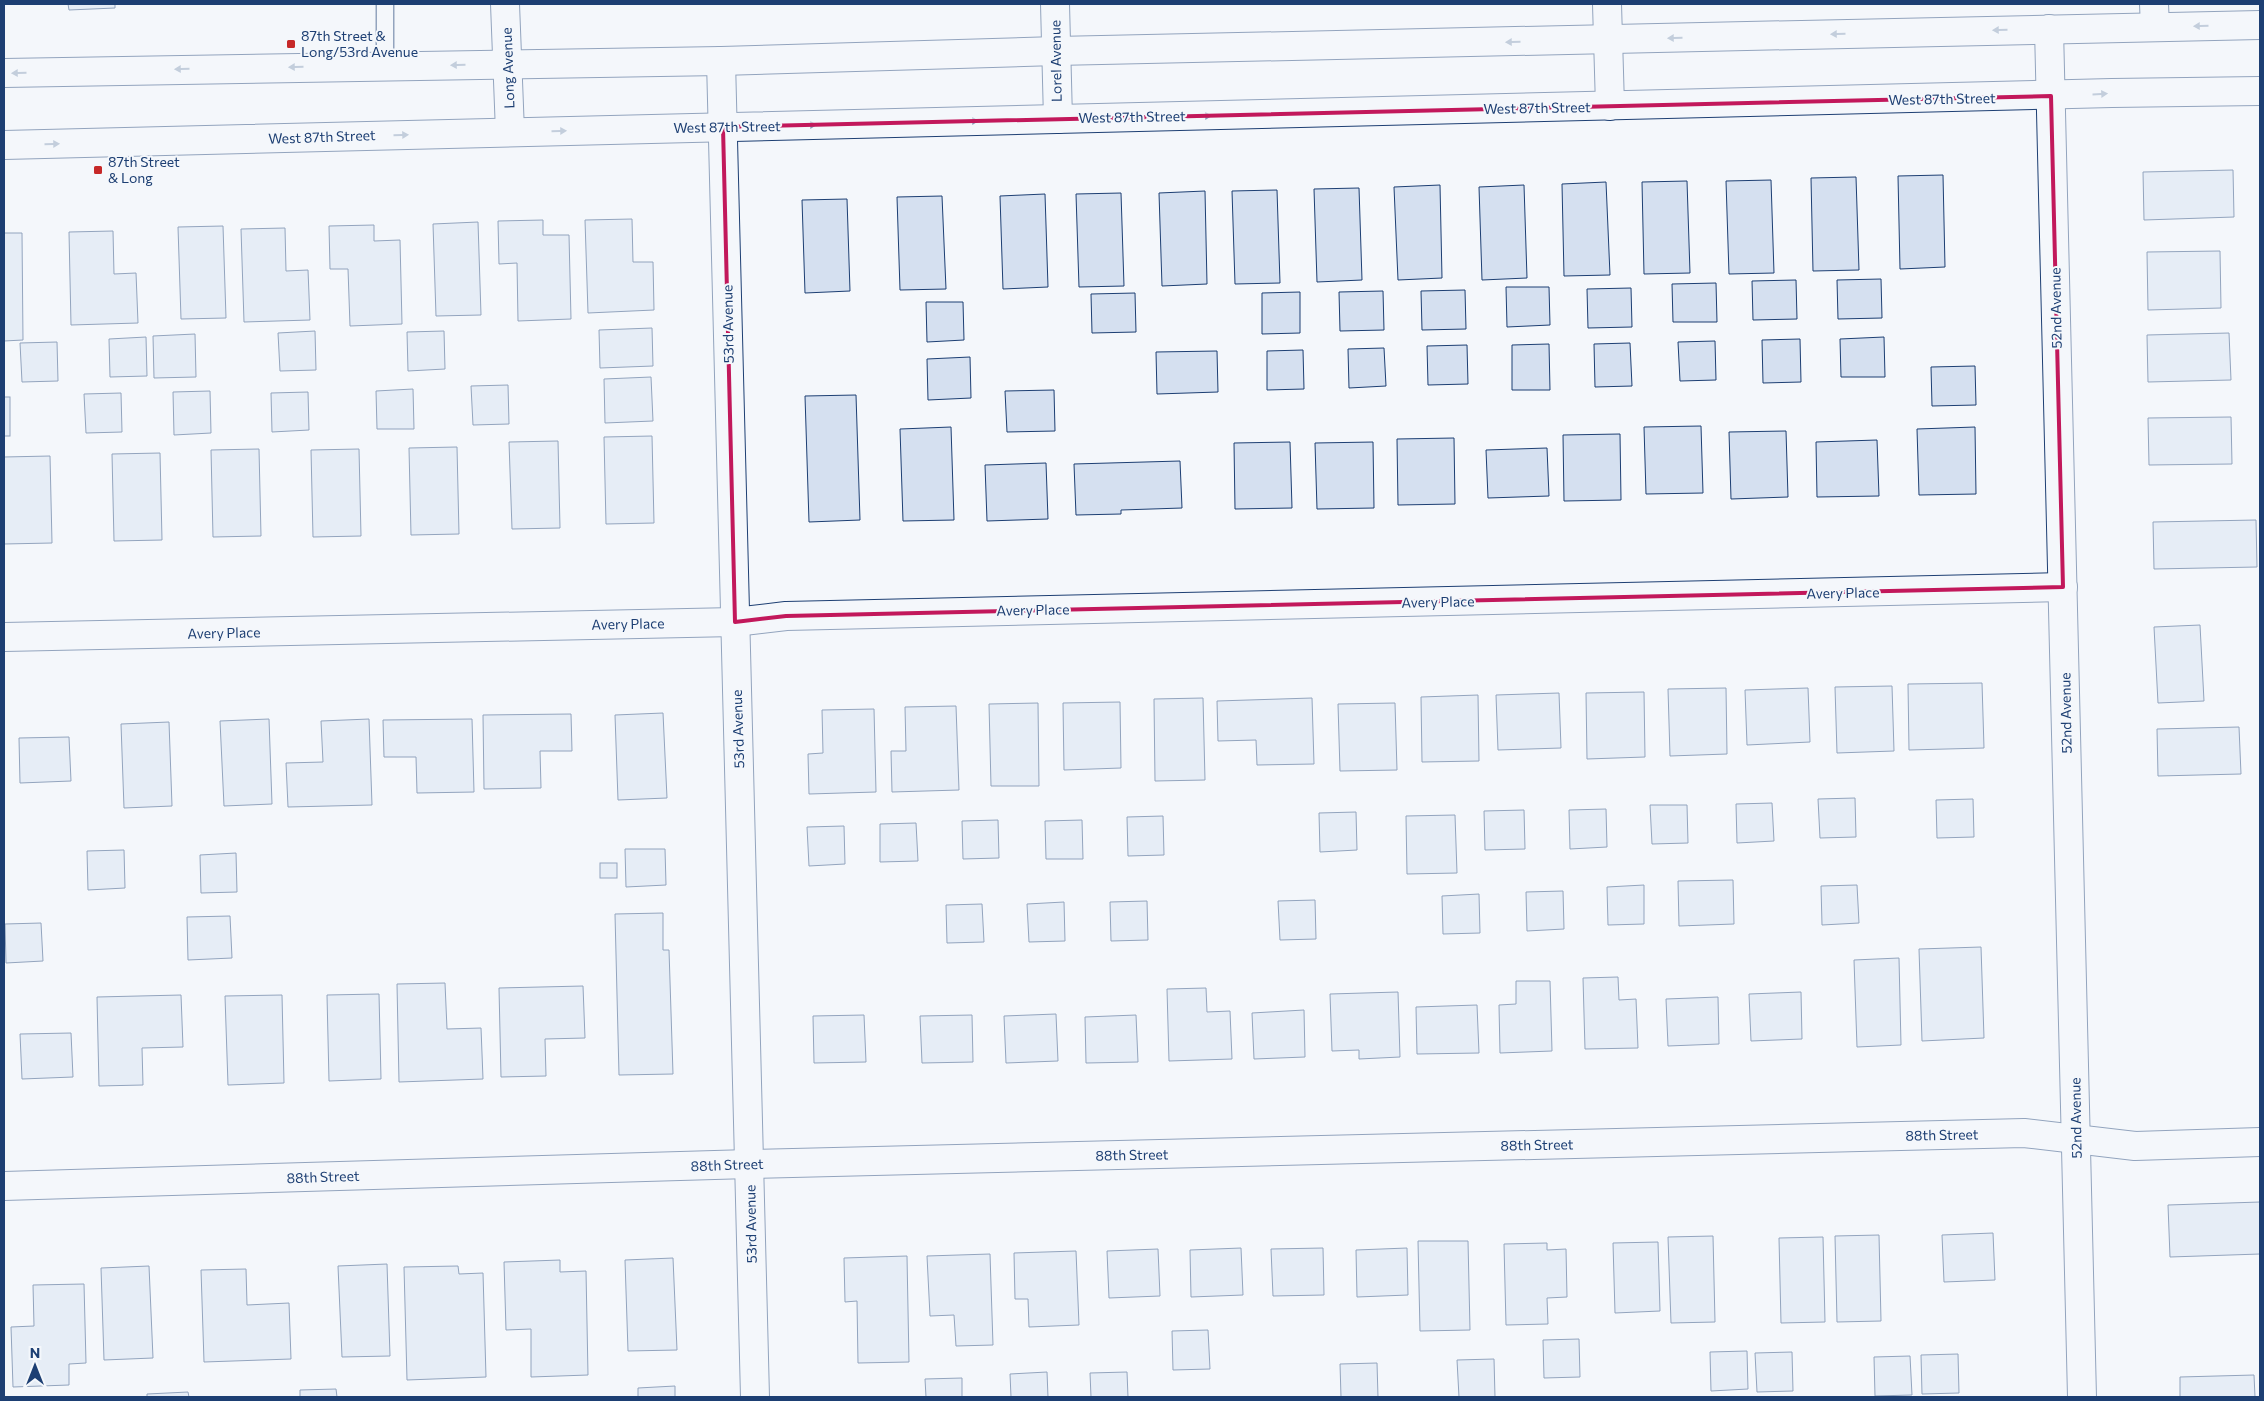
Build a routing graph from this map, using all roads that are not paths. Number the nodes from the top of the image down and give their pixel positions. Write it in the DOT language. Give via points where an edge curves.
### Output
graph roads {
  1 [pos="386,4"];
  2 [pos="505,4"];
  3 [pos="1055,4"];
  4 [pos="1607,4"];
  5 [pos="2155,15"];
  6 [pos="2260,25"];
  7 [pos="2049,29"];
  8 [pos="1608,40"];
  9 [pos="1056,51"];
  10 [pos="721,61"];
  11 [pos="507,64"];
  12 [pos="386,66"];
  13 [pos="4,74"];
  14 [pos="2260,92"];
  15 [pos="2051,96"];
  16 [pos="1610,106"];
  17 [pos="1058,119"];
  18 [pos="723,127"];
  19 [pos="510,132"];
  20 [pos="4,145"];
  21 [pos="2063,587"];
  22 [pos="735,622"];
  23 [pos="4,637"];
  24 [pos="2076,1141"];
  25 [pos="2260,1142"];
  26 [pos="749,1164"];
  27 [pos="4,1186"];
  28 [pos="755,1397"];
  29 [pos="2082,1397"];
  1 -- 12 [label="lane"];
  2 -- 11 [label="street, Long Avenue"];
  3 -- 9 [label="street, Lorel Avenue"];
  4 -- 8 [label="street"];
  6 -- 5 [label="street, one-way"];
  5 -- 7 [label="street"];
  7 -- 8 [label="street, one-way"];
  7 -- 15 [label="street, 52nd Avenue"];
  8 -- 9 [label="street, one-way"];
  8 -- 16 [label="street"];
  9 -- 10 [label="street"];
  9 -- 17 [label="street, Lorel Avenue"];
  10 -- 11 [label="street"];
  10 -- 18 [label="street, 53rd Avenue"];
  11 -- 12 [label="street, one-way"];
  11 -- 19 [label="street, Long Avenue"];
  12 -- 13 [label="street, one-way"];
  15 -- 14 [label="street, West 87th Street, one-way"];
  15 -- 16 [label="street, West 87th Street"];
  15 -- 21 [label="street, 52nd Avenue"];
  17 -- 16 [label="street, West 87th Street, one-way"];
  18 -- 17 [label="street, West 87th Street, one-way"];
  19 -- 18 [label="street, West 87th Street, one-way"];
  18 -- 22 [label="street, 53rd Avenue"];
  20 -- 19 [label="street, West 87th Street, one-way"];
  21 -- 22 [label="street, Avery Place" via="786,616"];
  21 -- 24 [label="street, 52nd Avenue"];
  22 -- 23 [label="street, Avery Place"];
  22 -- 26 [label="street, 53rd Avenue"];
  24 -- 25 [label="street, 88th Street" via="2135,1146"];
  24 -- 26 [label="street, 88th Street" via="2014,1134"];
  24 -- 29 [label="street, 52nd Avenue"];
  26 -- 27 [label="street, 88th Street"];
  26 -- 28 [label="street, 53rd Avenue"];
}
